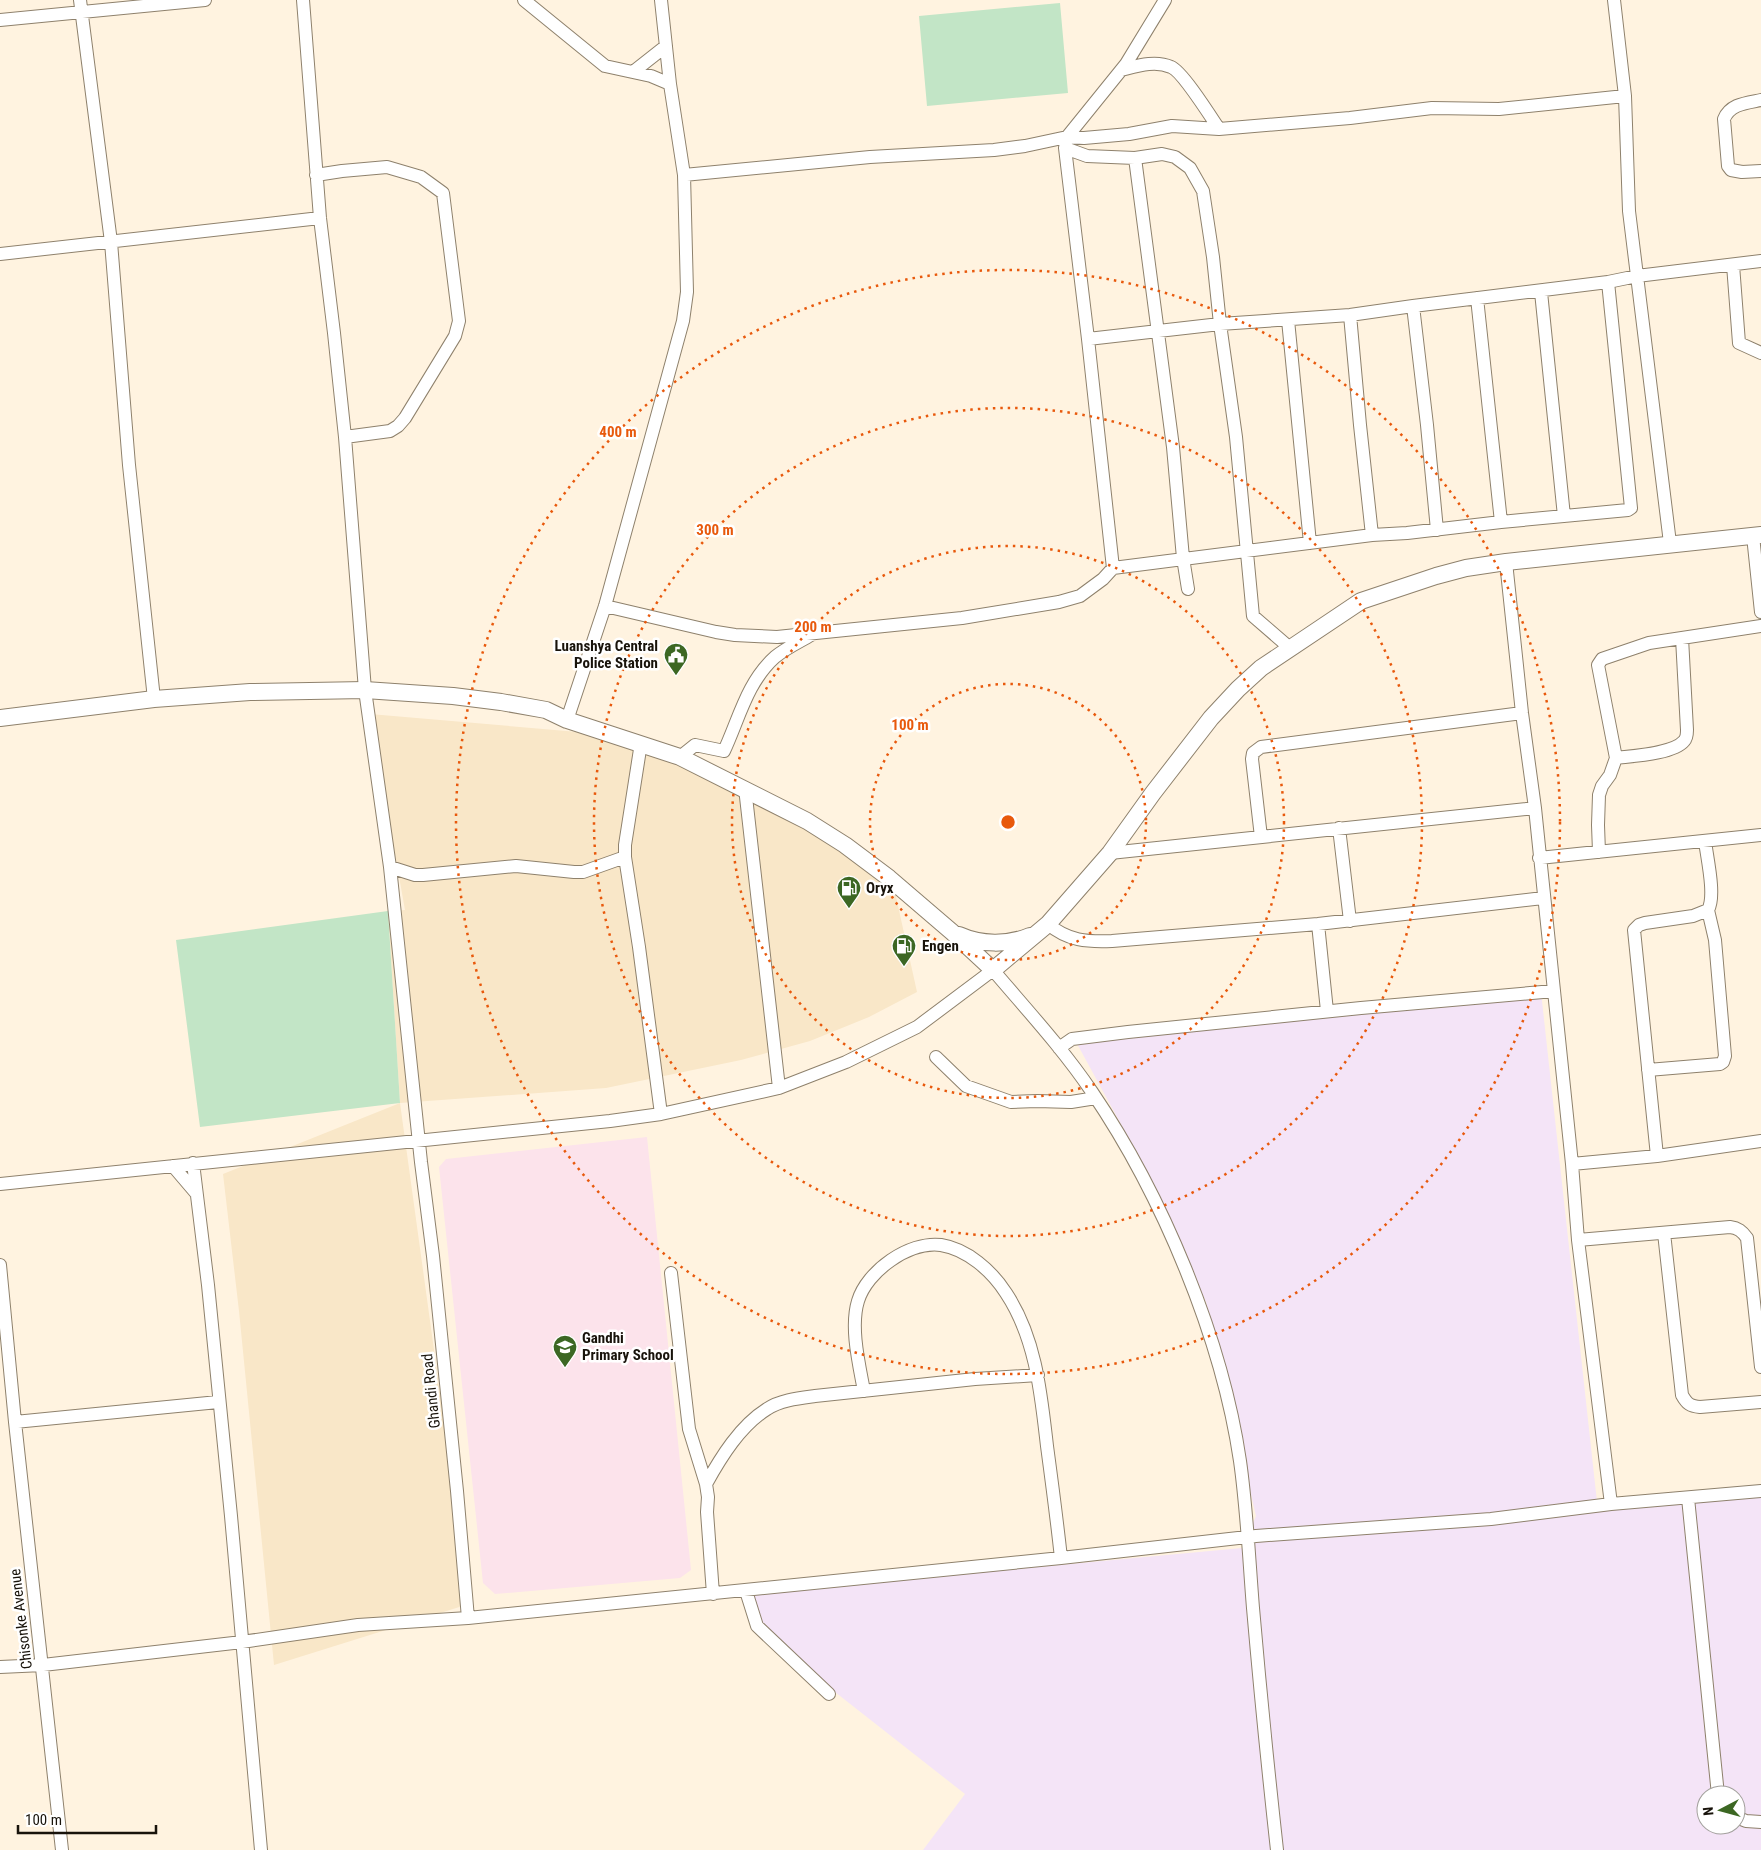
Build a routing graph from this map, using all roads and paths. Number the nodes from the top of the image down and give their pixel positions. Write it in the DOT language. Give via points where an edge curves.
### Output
graph roads {
  1 [pos="205,0"];
  2 [pos="303,0"];
  3 [pos="524,0"];
  4 [pos="661,0"];
  5 [pos="1165,0"];
  6 [pos="1614,0"];
  7 [pos="80,6"];
  8 [pos="0,20"];
  9 [pos="666,46"];
  10 [pos="1121,70"];
  11 [pos="633,72"];
  12 [pos="670,84"];
  13 [pos="1625,96"];
  14 [pos="1761,100"];
  15 [pos="1219,128"];
  16 [pos="1066,142"];
  17 [pos="1135,158"];
  18 [pos="1761,171"];
  19 [pos="684,174"];
  20 [pos="316,175"];
  21 [pos="320,218"];
  22 [pos="111,242"];
  23 [pos="0,254"];
  24 [pos="1761,261"];
  25 [pos="1734,265"];
  26 [pos="1636,276"];
  27 [pos="1608,282"];
  28 [pos="1541,292"];
  29 [pos="1478,298"];
  30 [pos="1413,306"];
  31 [pos="1350,315"];
  32 [pos="1288,320"];
  33 [pos="1220,324"];
  34 [pos="1157,330"];
  35 [pos="1088,339"];
  36 [pos="1761,354"];
  37 [pos="345,437"];
  38 [pos="1564,516"];
  39 [pos="1501,522"];
  40 [pos="1437,530"];
  41 [pos="1372,535"];
  42 [pos="1757,535"];
  43 [pos="1310,542"];
  44 [pos="1670,544"];
  45 [pos="1247,552"];
  46 [pos="1183,558"];
  47 [pos="1506,562"];
  48 [pos="1113,568"];
  49 [pos="1188,589"];
  50 [pos="606,606"];
  51 [pos="1761,612"];
  52 [pos="1761,626"];
  53 [pos="814,633"];
  54 [pos="1682,638"];
  55 [pos="1290,648"];
  56 [pos="365,690"];
  57 [pos="154,699"];
  58 [pos="1522,713"];
  59 [pos="0,718"];
  60 [pos="566,720"];
  61 [pos="641,743"];
  62 [pos="680,757"];
  63 [pos="1616,758"];
  64 [pos="745,788"];
  65 [pos="1535,808"];
  66 [pos="1339,828"];
  67 [pos="1761,835"];
  68 [pos="1262,837"];
  69 [pos="1704,841"];
  70 [pos="1110,852"];
  71 [pos="1599,852"];
  72 [pos="625,857"];
  73 [pos="1539,858"];
  74 [pos="390,867"];
  75 [pos="1543,898"];
  76 [pos="1708,910"];
  77 [pos="1350,921"];
  78 [pos="1318,924"];
  79 [pos="1046,926"];
  80 [pos="952,932"];
  81 [pos="993,970"];
  82 [pos="1554,991"];
  83 [pos="1326,1011"];
  84 [pos="1059,1048"];
  85 [pos="936,1057"];
  86 [pos="1648,1070"];
  87 [pos="779,1088"];
  88 [pos="1096,1098"];
  89 [pos="661,1114"];
  90 [pos="420,1141"];
  91 [pos="1761,1141"];
  92 [pos="1656,1156"];
  93 [pos="193,1163"];
  94 [pos="1572,1164"];
  95 [pos="173,1166"];
  96 [pos="0,1184"];
  97 [pos="196,1193"];
  98 [pos="1664,1233"];
  99 [pos="1578,1240"];
  100 [pos="0,1264"];
  101 [pos="671,1273"];
  102 [pos="1,1289"];
  103 [pos="1761,1367"];
  104 [pos="1038,1375"];
  105 [pos="864,1391"];
  106 [pos="218,1402"];
  107 [pos="1761,1402"];
  108 [pos="15,1422"];
  109 [pos="706,1484"];
  110 [pos="1761,1490"];
  111 [pos="1688,1498"];
  112 [pos="1611,1504"];
  113 [pos="1247,1537"];
  114 [pos="1061,1558"];
  115 [pos="746,1591"];
  116 [pos="713,1594"];
  117 [pos="468,1618"];
  118 [pos="242,1642"];
  119 [pos="43,1665"];
  120 [pos="0,1667"];
  121 [pos="829,1694"];
  122 [pos="1717,1785"];
  123 [pos="1746,1821"];
  124 [pos="1761,1822"];
  125 [pos="62,1850"];
  126 [pos="262,1850"];
  127 [pos="1276,1850"];
  1 -- 7 [label="street"];
  2 -- 20 [label="street, Ghandi Road"];
  3 -- 11 [label="street" via="605,66"];
  4 -- 9 [label="street"];
  5 -- 10 [label="street"];
  6 -- 13 [label="street"];
  7 -- 8 [label="street"];
  7 -- 22 [label="street"];
  9 -- 11 [label="street"];
  9 -- 12 [label="street"];
  10 -- 15 [label="street" via="1148,63 1172,67"];
  10 -- 16 [label="street"];
  11 -- 12 [label="street"];
  12 -- 19 [label="street"];
  13 -- 15 [label="street" via="1499,109 1432,108"];
  13 -- 26 [label="street" via="1629,211"];
  14 -- 18 [label="street" via="1733,107 1724,120 1728,166 1742,172"];
  15 -- 16 [label="street" via="1172,126"];
  16 -- 17 [label="street" via="1087,156"];
  16 -- 19 [label="street"];
  16 -- 35 [label="street"];
  17 -- 33 [label="street" via="1162,154 1176,157 1190,168 1203,192"];
  17 -- 34 [label="street"];
  19 -- 50 [label="street" via="687,292 682,321"];
  20 -- 21 [label="street, Ghandi Road"];
  20 -- 37 [label="street" via="387,167 422,177 443,192 459,321 455,336 398,426 390,431"];
  21 -- 22 [label="street"];
  21 -- 37 [label="street, Ghandi Road"];
  22 -- 23 [label="street"];
  22 -- 57 [label="street" via="129,465"];
  24 -- 25 [label="street"];
  25 -- 26 [label="street"];
  25 -- 36 [label="street" via="1739,344"];
  26 -- 27 [label="street"];
  26 -- 44 [label="street"];
  27 -- 28 [label="street"];
  27 -- 38 [label="street" via="1631,508"];
  28 -- 29 [label="street"];
  28 -- 38 [label="street"];
  29 -- 30 [label="street"];
  29 -- 39 [label="street"];
  30 -- 31 [label="street"];
  30 -- 40 [label="street"];
  31 -- 32 [label="street"];
  31 -- 41 [label="street"];
  32 -- 33 [label="street"];
  32 -- 43 [label="street"];
  33 -- 34 [label="street"];
  33 -- 45 [label="street" via="1236,437"];
  34 -- 35 [label="street"];
  34 -- 46 [label="street" via="1173,447"];
  35 -- 48 [label="street"];
  37 -- 56 [label="street, Ghandi Road"];
  38 -- 39 [label="street"];
  39 -- 40 [label="street"];
  40 -- 41 [label="street"];
  41 -- 43 [label="street"];
  42 -- 44 [label="main road"];
  42 -- 51 [label="street"];
  43 -- 45 [label="street"];
  44 -- 47 [label="main road"];
  45 -- 46 [label="street"];
  45 -- 55 [label="street" via="1252,616"];
  46 -- 48 [label="street"];
  46 -- 49 [label="street"];
  47 -- 55 [label="main road" via="1436,576 1362,601"];
  47 -- 58 [label="street"];
  48 -- 53 [label="street" via="1104,579 1080,596 1059,602 962,618"];
  50 -- 53 [label="street" via="735,635 777,637"];
  50 -- 60 [label="street"];
  52 -- 54 [label="street"];
  53 -- 62 [label="street" via="776,656 758,674 724,751 695,745"];
  54 -- 63 [label="street" via="1686,739 1671,748"];
  54 -- 63 [label="street" via="1639,645 1598,665"];
  55 -- 70 [label="main road" via="1261,668 1211,718"];
  56 -- 57 [label="main road" via="250,692"];
  56 -- 60 [label="main road" via="501,702 546,710"];
  56 -- 74 [label="street, Ghandi Road"];
  57 -- 59 [label="main road"];
  58 -- 65 [label="street"];
  58 -- 68 [label="street" via="1261,747 1252,758"];
  60 -- 61 [label="main road"];
  61 -- 62 [label="main road"];
  61 -- 72 [label="street"];
  62 -- 64 [label="main road"];
  63 -- 71 [label="street" via="1599,795"];
  64 -- 80 [label="main road" via="845,845"];
  64 -- 87 [label="street"];
  65 -- 66 [label="street"];
  65 -- 73 [label="street"];
  66 -- 68 [label="street"];
  66 -- 77 [label="street"];
  67 -- 69 [label="street"];
  68 -- 70 [label="street"];
  69 -- 71 [label="street"];
  69 -- 76 [label="street" via="1711,895"];
  70 -- 79 [label="main road"];
  71 -- 73 [label="street"];
  72 -- 74 [label="street" via="583,872 516,866 415,875"];
  72 -- 89 [label="street"];
  73 -- 75 [label="street"];
  74 -- 90 [label="street, Ghandi Road"];
  75 -- 77 [label="street"];
  75 -- 82 [label="street"];
  76 -- 86 [label="street" via="1693,916 1639,924 1634,930"];
  76 -- 86 [label="street" via="1715,940 1723,1062"];
  77 -- 78 [label="street"];
  78 -- 79 [label="street" via="1093,942 1064,935"];
  78 -- 83 [label="street"];
  79 -- 80 [label="main road" via="1022,939 998,942 974,940"];
  79 -- 81 [label="main road"];
  80 -- 81 [label="main road"];
  81 -- 84 [label="street"];
  81 -- 87 [label="street" via="917,1027 846,1062"];
  82 -- 83 [label="street"];
  82 -- 94 [label="street"];
  83 -- 84 [label="street" via="1072,1039"];
  84 -- 88 [label="street"];
  85 -- 88 [label="street" via="966,1086 1011,1102 1071,1102"];
  86 -- 92 [label="street"];
  87 -- 89 [label="street"];
  88 -- 113 [label="street" via="1130,1153 1163,1219 1208,1334 1221,1373 1240,1461"];
  89 -- 90 [label="street"];
  90 -- 93 [label="street"];
  90 -- 117 [label="street, Ghandi Road"];
  91 -- 92 [label="street"];
  92 -- 94 [label="street"];
  93 -- 95 [label="street"];
  93 -- 97 [label="street"];
  94 -- 99 [label="street"];
  95 -- 96 [label="street"];
  95 -- 97 [label="street"];
  97 -- 106 [label="street"];
  98 -- 99 [label="street"];
  98 -- 103 [label="street" via="1730,1227 1743,1232 1747,1238"];
  98 -- 107 [label="street" via="1682,1395 1686,1402 1700,1408"];
  99 -- 112 [label="street"];
  100 -- 102 [label="street, Chisonke Avenue"];
  101 -- 109 [label="street" via="689,1429"];
  102 -- 108 [label="street, Chisonke Avenue"];
  104 -- 105 [label="street"];
  104 -- 105 [label="street" via="1028,1339 1008,1294 985,1268 965,1254 940,1245 896,1257 878,1269 866,1284 858,1301 856,1328"];
  104 -- 114 [label="street"];
  105 -- 109 [label="street" via="791,1400 768,1408 745,1426"];
  106 -- 108 [label="street"];
  106 -- 118 [label="street"];
  108 -- 119 [label="street, Chisonke Avenue"];
  109 -- 116 [label="street"];
  110 -- 111 [label="street"];
  111 -- 112 [label="street"];
  111 -- 122 [label="street"];
  112 -- 113 [label="street" via="1492,1519"];
  113 -- 114 [label="street"];
  113 -- 127 [label="street"];
  114 -- 115 [label="street"];
  115 -- 116 [label="street"];
  115 -- 121 [label="street" via="757,1626"];
  116 -- 117 [label="street"];
  117 -- 118 [label="street" via="358,1625"];
  118 -- 119 [label="street"];
  118 -- 126 [label="street"];
  119 -- 120 [label="street"];
  119 -- 125 [label="street, Chisonke Avenue"];
  123 -- 124 [label="street"];
}
